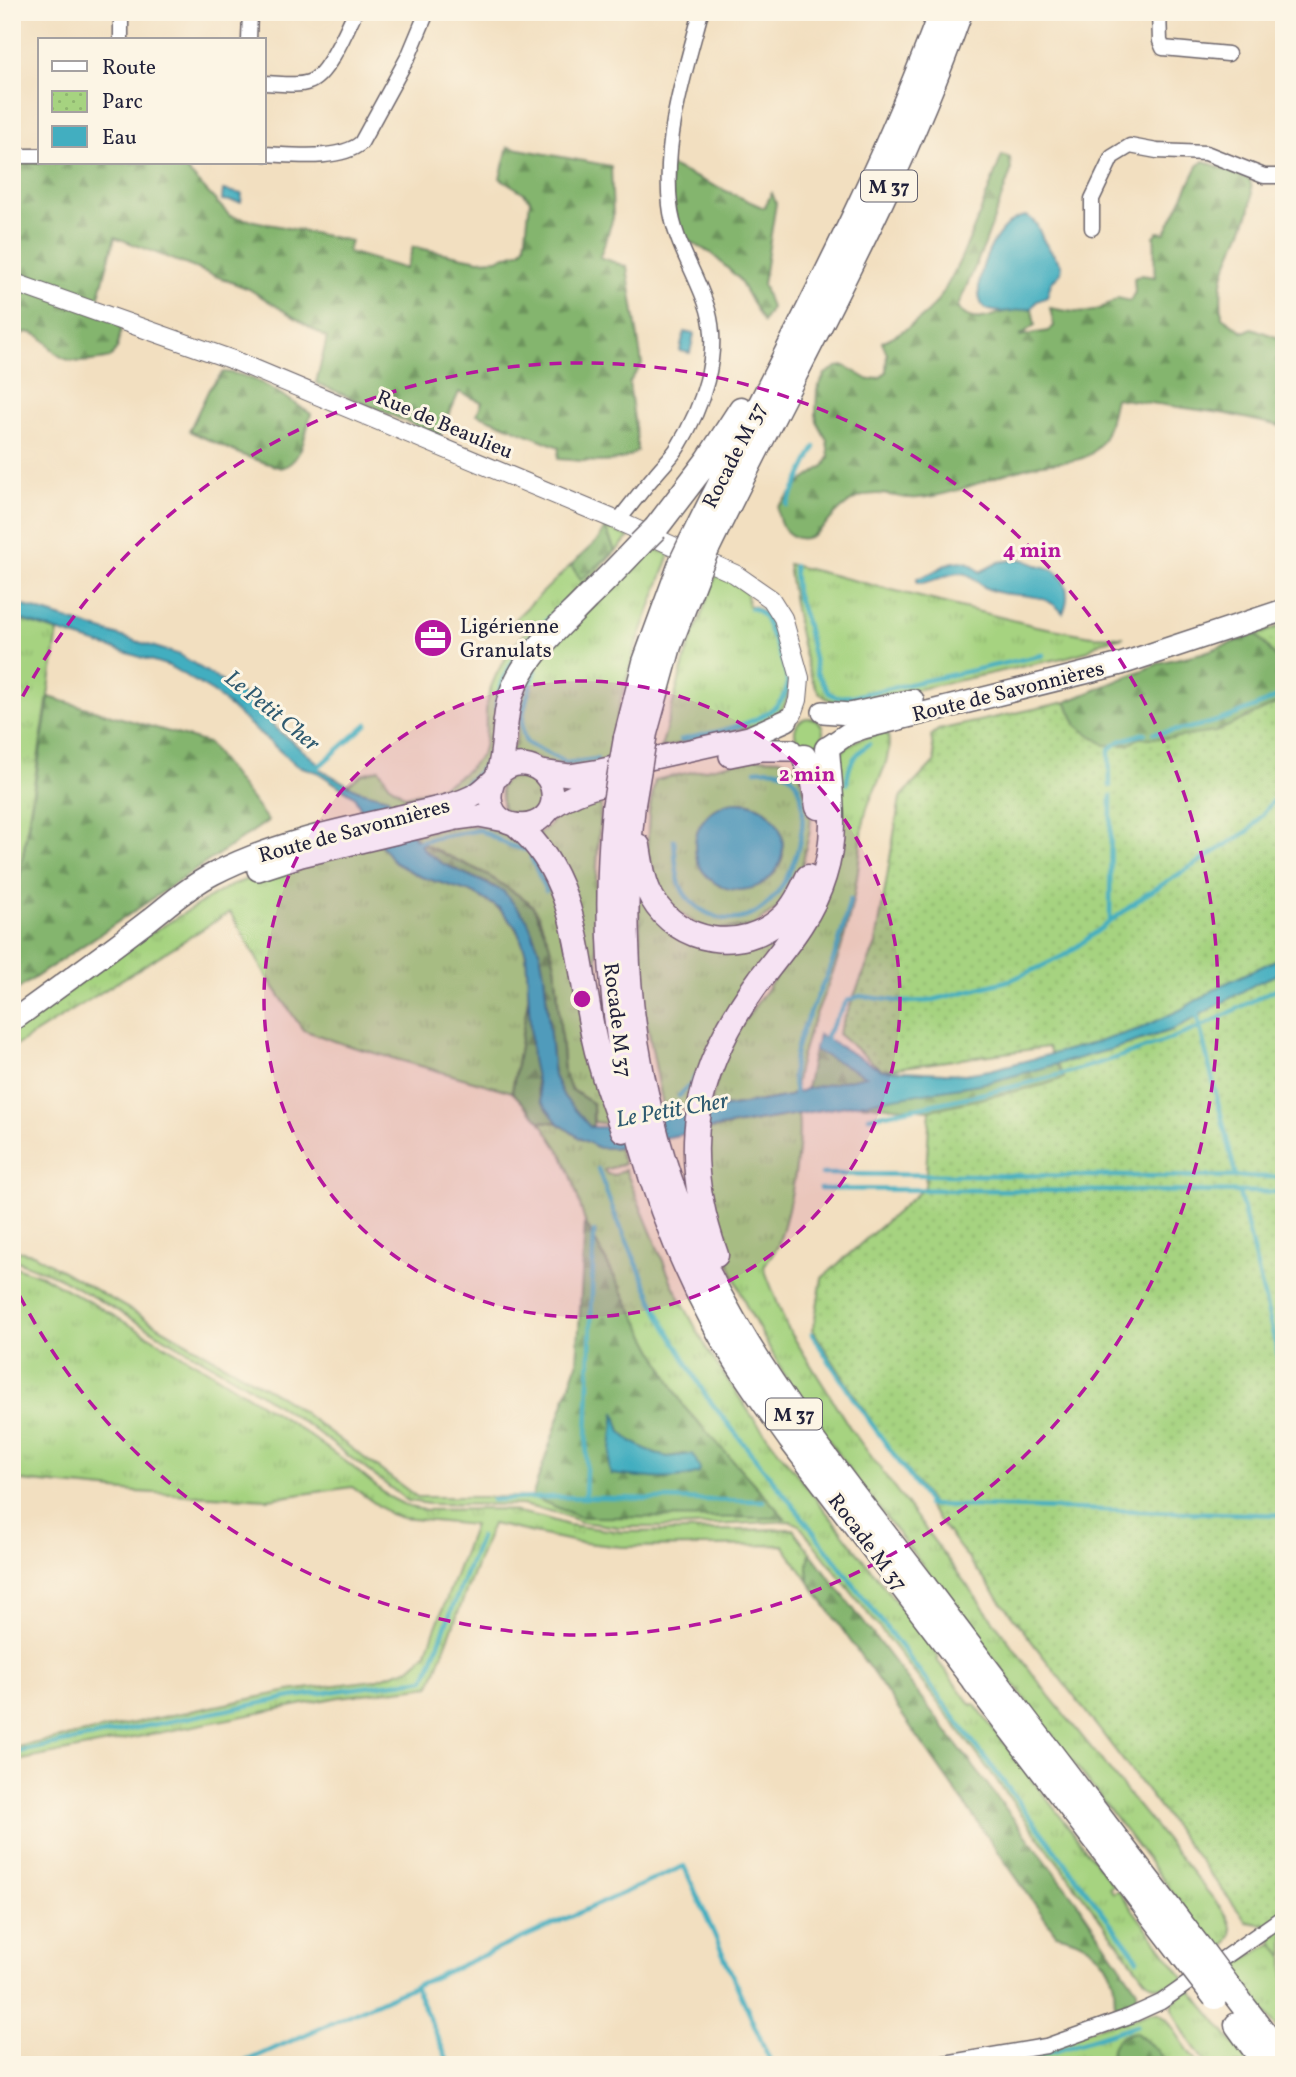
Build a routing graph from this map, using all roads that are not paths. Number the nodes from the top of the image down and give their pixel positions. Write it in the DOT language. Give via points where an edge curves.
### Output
graph roads {
  1 [pos="121,12"];
  2 [pos="250,12"];
  3 [pos="355,12"];
  4 [pos="427,12"];
  5 [pos="701,12"];
  6 [pos="941,12"];
  7 [pos="960,12"];
  8 [pos="1159,12"];
  9 [pos="121,38"];
  10 [pos="249,38"];
  11 [pos="1228,54"];
  12 [pos="266,83"];
  13 [pos="266,154"];
  14 [pos="12,156"];
  15 [pos="38,156"];
  16 [pos="1284,176"];
  17 [pos="1091,228"];
  18 [pos="12,282"];
  19 [pos="802,322"];
  20 [pos="618,521"];
  21 [pos="695,555"];
  22 [pos="1284,610"];
  23 [pos="1189,640"];
  24 [pos="800,678"];
  25 [pos="820,711"];
  26 [pos="790,717"];
  27 [pos="829,747"];
  28 [pos="797,753"];
  29 [pos="540,771"];
  30 [pos="497,777"];
  31 [pos="623,806"];
  32 [pos="549,810"];
  33 [pos="408,822"];
  34 [pos="511,824"];
  35 [pos="12,1021"];
  36 [pos="635,1118"];
  37 [pos="649,1164"];
  38 [pos="733,1320"];
  39 [pos="959,1647"];
  40 [pos="1284,1916"];
  41 [pos="1262,2050"];
  42 [pos="1284,2059"];
  43 [pos="933,2065"];
  1 -- 9 [label="street"];
  2 -- 10 [label="street"];
  3 -- 12 [label="street" via="313,81"];
  4 -- 13 [label="street" via="409,55 354,149 338,154"];
  5 -- 20 [label="street" via="673,123 668,165 677,235 709,314 711,363 695,415 678,448"];
  6 -- 19 [label="highway, Rocade M 37 / M 37" via="877,170"];
  7 -- 21 [label="highway, Rocade M 37 / M 37" via="880,205 757,447"];
  8 -- 11 [label="street" via="1163,48"];
  14 -- 15 [label="street"];
  16 -- 17 [label="street" via="1264,176 1206,153 1130,146 1112,157 1092,199"];
  18 -- 20 [label="street, Rue de Beaulieu" via="233,360"];
  19 -- 21 [label="highway, Rocade M 37 / M 37"];
  19 -- 30 [label="highway" via="770,361 708,460 648,536 522,671 507,707"];
  20 -- 24 [label="street, Rue de Beaulieu" via="735,574 771,599 783,618"];
  21 -- 31 [label="highway, Rocade M 37 / M 37, bridge" via="669,646 635,736"];
  22 -- 23 [label="main road, Route de Savonnières"];
  23 -- 25 [label="main road, Route de Savonnières" via="850,714"];
  23 -- 27 [label="main road, Route de Savonnières" via="1121,664 863,728"];
  24 -- 25 [label="street, Rue de Beaulieu"];
  24 -- 26 [label="street, Rue de Beaulieu" via="798,700"];
  25 -- 26 [label="main road" via="807,708"];
  25 -- 27 [label="main road" via="832,724"];
  26 -- 28 [label="main road" via="785,739"];
  26 -- 29 [label="main road" via="750,737 600,770 569,775"];
  27 -- 28 [label="main road" via="819,755"];
  27 -- 38 [label="highway" via="833,820 824,878 801,924 723,1037 700,1106 695,1177"];
  28 -- 31 [label="highway" via="816,792 818,823 807,877 783,917 746,937 700,937 677,927 663,914 643,876"];
  28 -- 32 [label="main road" via="747,752 598,786 563,799"];
  29 -- 30 [label="main road" via="511,766"];
  29 -- 32 [label="main road" via="551,789"];
  30 -- 33 [label="main road, Route de Savonnières" via="481,791"];
  30 -- 34 [label="main road" via="493,807"];
  31 -- 36 [label="highway, Rocade M 37 / M 37" via="626,944 637,1046"];
  32 -- 34 [label="main road" via="539,821"];
  33 -- 34 [label="main road, Route de Savonnières" via="471,817"];
  33 -- 35 [label="main road, Route de Savonnières" via="369,830 237,877 180,904 142,925"];
  34 -- 36 [label="highway" via="544,854 567,901 596,1047"];
  36 -- 37 [label="highway"];
  36 -- 37 [label="highway, Rocade M 37 / M 37"];
  37 -- 38 [label="highway, Rocade M 37 / M 37" via="689,1228"];
  37 -- 39 [label="highway, Rocade M 37 / M 37" via="701,1298 741,1370 790,1439"];
  38 -- 39 [label="highway, Rocade M 37 / M 37"];
  39 -- 41 [label="highway, Rocade M 37 / M 37, bridge"];
  40 -- 43 [label="street" via="1161,2001 1130,2016 1046,2046"];
  41 -- 42 [label="highway, Rocade M 37 / M 37"];
}
